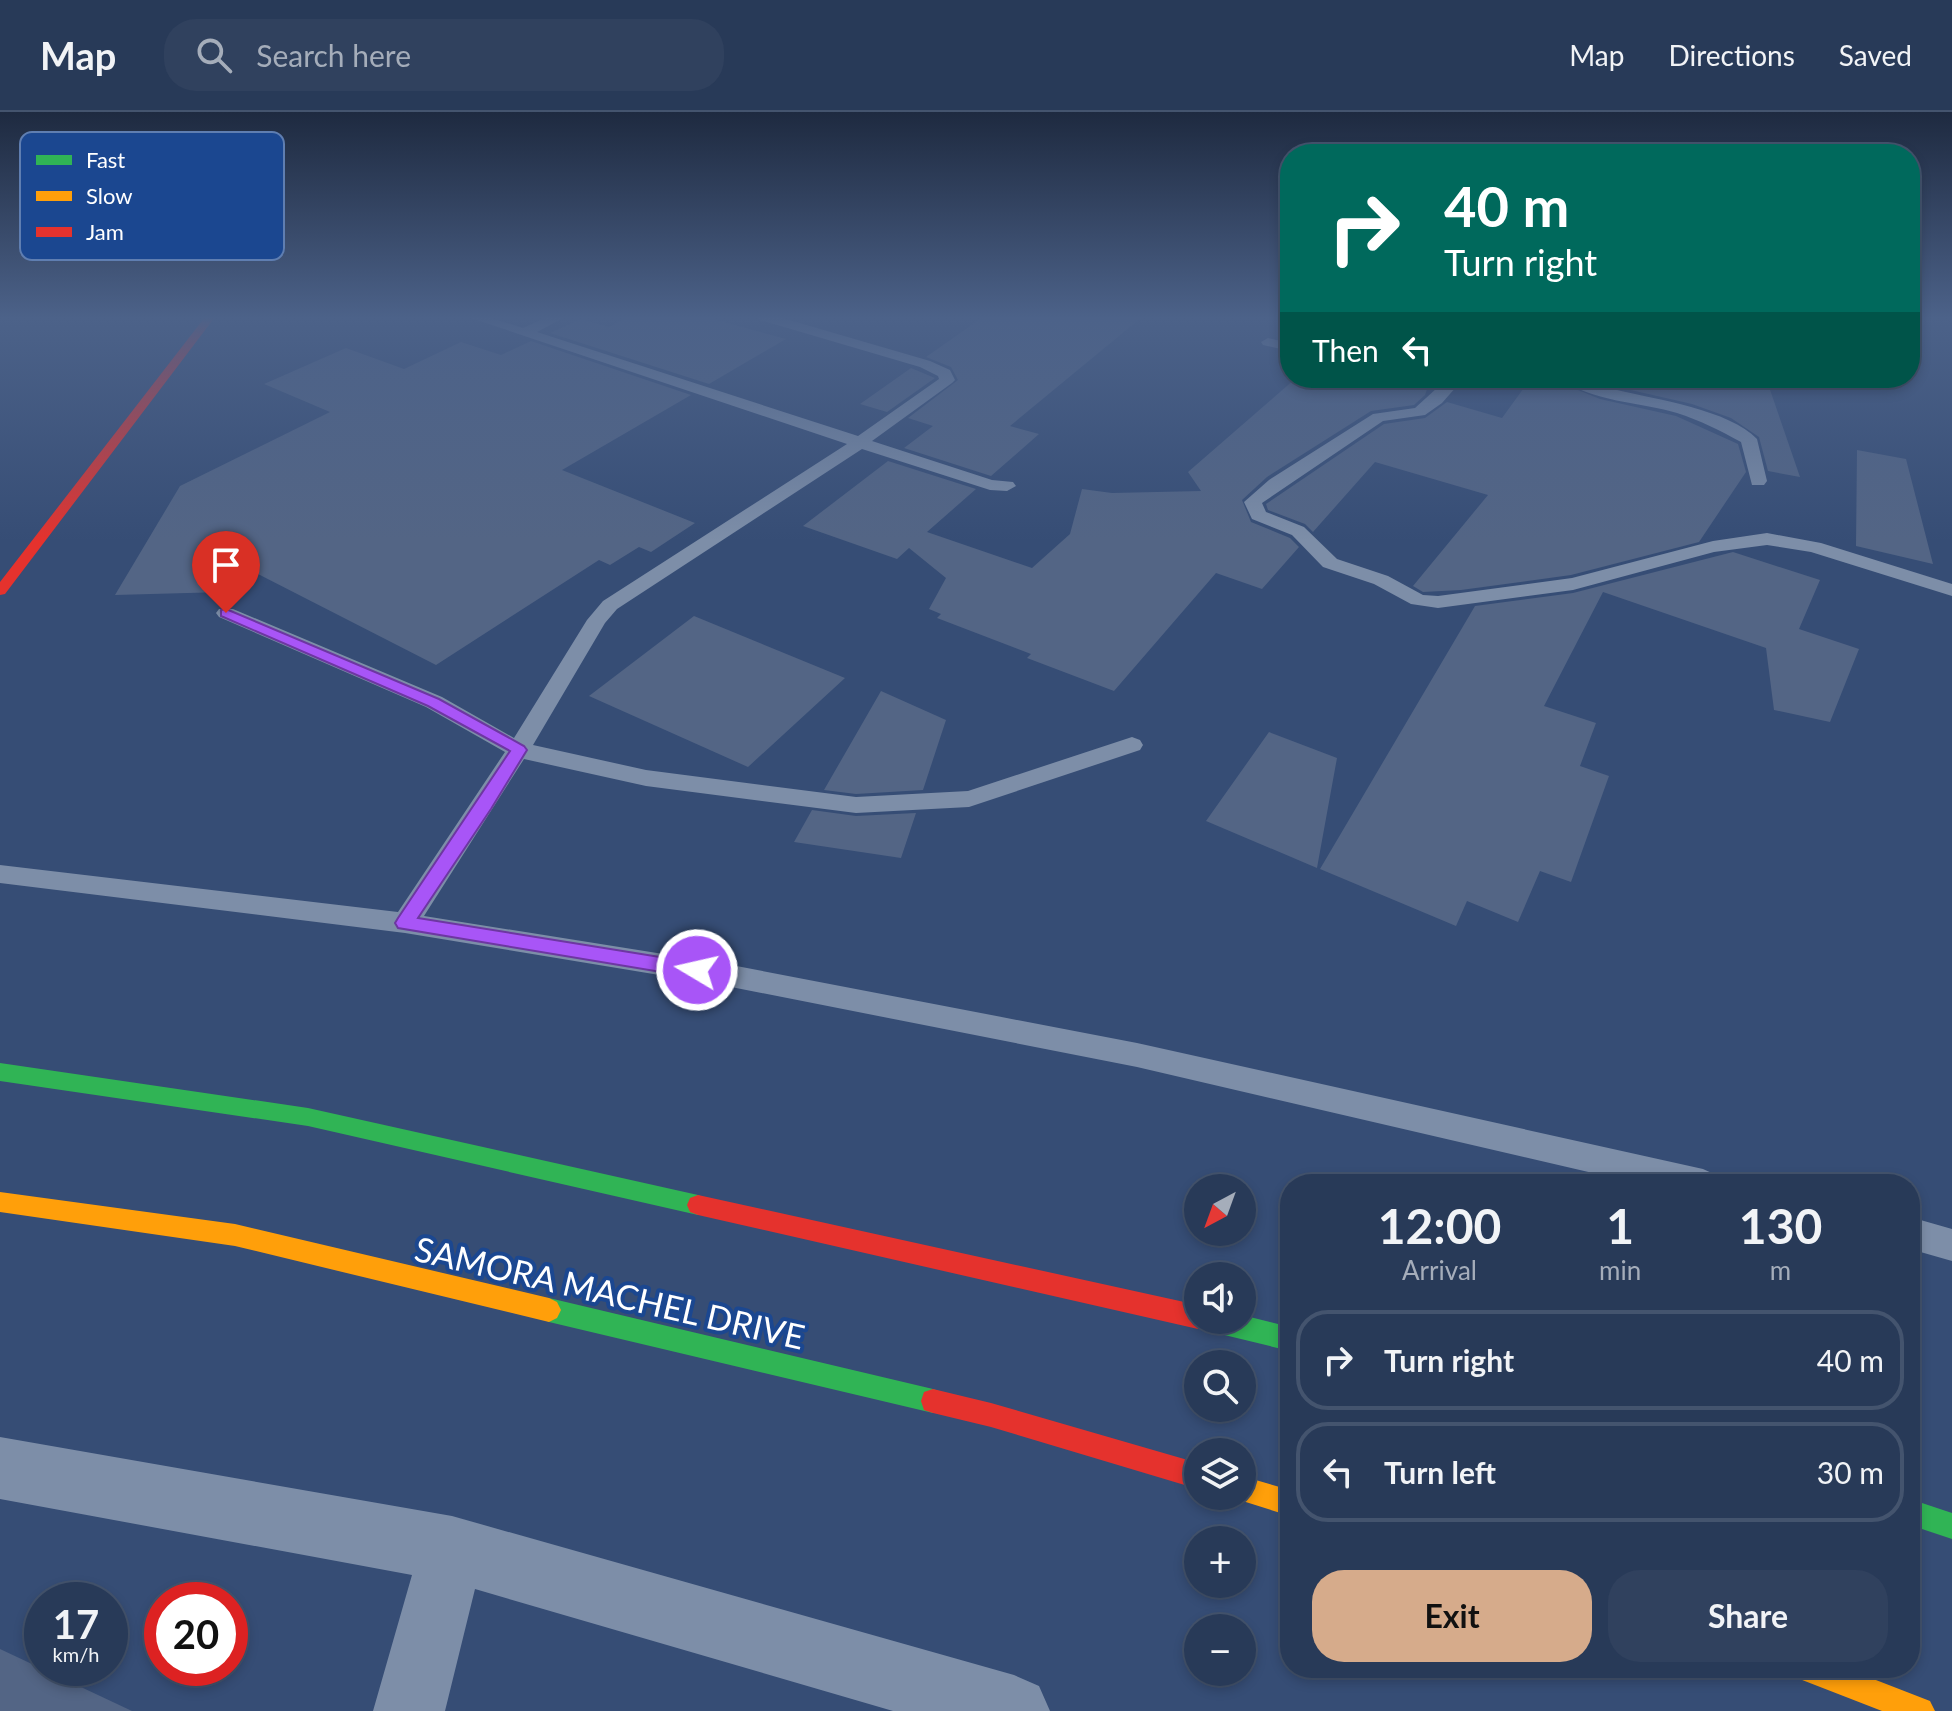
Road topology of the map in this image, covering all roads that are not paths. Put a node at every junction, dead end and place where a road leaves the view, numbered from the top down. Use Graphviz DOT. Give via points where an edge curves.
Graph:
graph roads {
  1 [pos="153,392"];
  2 [pos="703,392"];
  3 [pos="931,392"];
  4 [pos="1444,392"];
  5 [pos="1608,392"];
  6 [pos="859,443"];
  7 [pos="1758,481"];
  8 [pos="1007,486"];
  9 [pos="1952,590"];
  10 [pos="0,591"];
  11 [pos="226,613"];
  12 [pos="1132,745"];
  13 [pos="519,750"];
  14 [pos="0,874"];
  15 [pos="405,923"];
  16 [pos="0,1072"];
  17 [pos="1659,1174"];
  18 [pos="0,1202"];
  19 [pos="1920,1236"];
  20 [pos="1952,1245"];
  21 [pos="1184,1314"];
  22 [pos="1256,1331"];
  23 [pos="1280,1337"];
  24 [pos="0,1468"];
  25 [pos="1184,1472"];
  26 [pos="1256,1493"];
  27 [pos="1280,1500"];
  28 [pos="1920,1515"];
  29 [pos="1952,1526"];
  30 [pos="452,1549"];
  31 [pos="1833,1678"];
  32 [pos="409,1711"];
  33 [pos="1014,1711"];
  34 [pos="1920,1711"];
  1 -- 10 [label="main road"];
  2 -- 6 [label="lane"];
  3 -- 6 [label="lane"];
  4 -- 9 [label="lane" via="1419,412 1379,417 1275,484 1253,502 1258,515 1298,531 1330,563 1381,580 1418,600 1438,602 1573,584 1713,547 1767,539 1814,547"];
  5 -- 7 [label="lane" via="1673,407 1749,439"];
  6 -- 8 [label="lane"];
  6 -- 13 [label="lane" via="610,605"];
  11 -- 13 [label="lane" via="434,702"];
  12 -- 13 [label="lane" via="969,799 856,805 646,778"];
  13 -- 15 [label="lane"];
  14 -- 15 [label="lane"];
  15 -- 17 [label="lane" via="726,975 1137,1055"];
  16 -- 21 [label="main road" via="308,1117"];
  18 -- 25 [label="main road, SAMORA MACHEL DRIVE" via="235,1235 991,1415"];
  19 -- 20 [label="lane"];
  22 -- 23 [label="main road"];
  24 -- 30 [label="street"];
  26 -- 27 [label="main road"];
  28 -- 29 [label="main road"];
  30 -- 32 [label="street"];
  30 -- 33 [label="street"];
  31 -- 34 [label="main road"];
}
